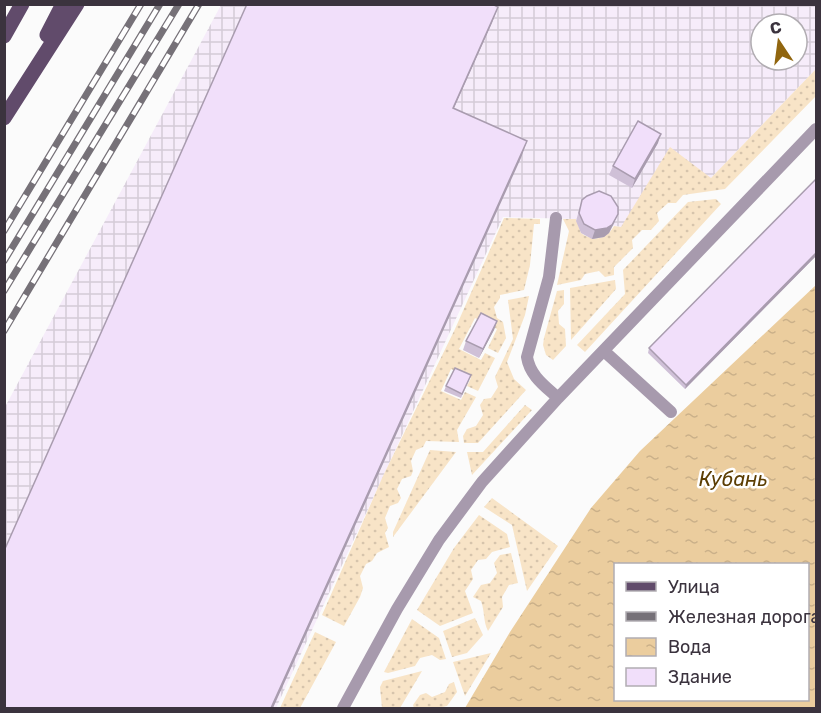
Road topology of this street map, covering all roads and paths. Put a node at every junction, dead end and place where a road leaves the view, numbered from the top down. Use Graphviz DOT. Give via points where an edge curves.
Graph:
graph roads {
  1 [pos="22,4"];
  2 [pos="63,4"];
  3 [pos="77,4"];
  4 [pos="4,36"];
  5 [pos="4,116"];
  6 [pos="816,129"];
  7 [pos="556,218"];
  8 [pos="604,351"];
  9 [pos="558,398"];
  10 [pos="671,412"];
  11 [pos="343,708"];
  1 -- 4 [label="main road"];
  2 -- 5 [label="main road"];
  3 -- 5 [label="main road"];
  6 -- 8 [label="lane"];
  7 -- 9 [label="lane" via="549,277 527,357 533,375"];
  8 -- 9 [label="lane"];
  8 -- 10 [label="lane"];
  9 -- 11 [label="lane" via="482,482 439,540"];
}
